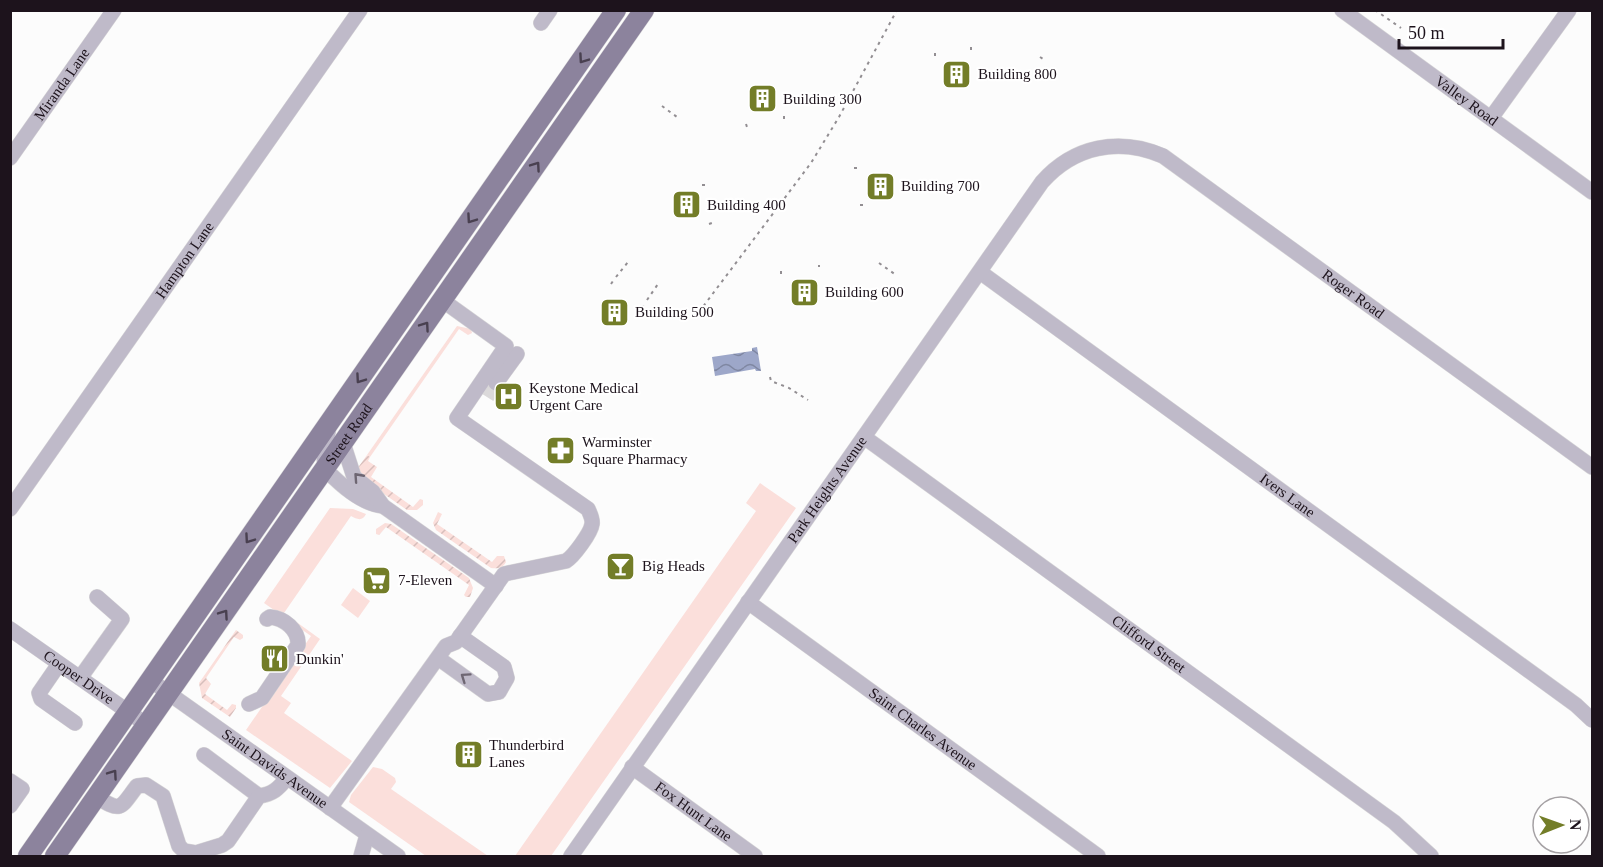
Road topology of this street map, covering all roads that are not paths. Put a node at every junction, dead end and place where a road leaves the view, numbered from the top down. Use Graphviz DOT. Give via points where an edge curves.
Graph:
graph roads {
  1 [pos="114,10"];
  2 [pos="360,10"];
  3 [pos="616,10"];
  4 [pos="1342,10"];
  5 [pos="1569,10"];
  6 [pos="641,12"];
  7 [pos="1364,17"];
  8 [pos="1491,118"];
  9 [pos="1104,146"];
  10 [pos="10,158"];
  11 [pos="1593,192"];
  12 [pos="980,272"];
  13 [pos="442,300"];
  14 [pos="517,354"];
  15 [pos="496,383"];
  16 [pos="487,397"];
  17 [pos="470,400"];
  18 [pos="330,423"];
  19 [pos="864,437"];
  20 [pos="343,442"];
  21 [pos="1593,468"];
  22 [pos="325,469"];
  23 [pos="383,506"];
  24 [pos="10,509"];
  25 [pos="496,586"];
  26 [pos="97,597"];
  27 [pos="748,602"];
  28 [pos="267,619"];
  29 [pos="10,629"];
  30 [pos="460,636"];
  31 [pos="438,658"];
  32 [pos="59,664"];
  33 [pos="80,678"];
  34 [pos="150,680"];
  35 [pos="169,693"];
  36 [pos="249,704"];
  37 [pos="128,712"];
  38 [pos="1593,720"];
  39 [pos="75,723"];
  40 [pos="147,725"];
  41 [pos="204,755"];
  42 [pos="632,767"];
  43 [pos="287,778"];
  44 [pos="10,781"];
  45 [pos="259,796"];
  46 [pos="97,797"];
  47 [pos="10,806"];
  48 [pos="330,808"];
  49 [pos="368,835"];
  50 [pos="28,856"];
  51 [pos="55,856"];
  52 [pos="361,856"];
  53 [pos="398,856"];
  54 [pos="571,856"];
  55 [pos="755,856"];
  56 [pos="1098,856"];
  57 [pos="1431,856"];
  1 -- 10 [label="street, Miranda Lane"];
  2 -- 24 [label="street, Hampton Lane"];
  3 -- 18 [label="main road, Street Road, one-way"];
  4 -- 7 [label="street, Valley Road"];
  5 -- 8 [label="street"];
  13 -- 6 [label="main road, Street Road, one-way"];
  7 -- 8 [label="street, Valley Road"];
  8 -- 11 [label="street, Valley Road"];
  9 -- 12 [label="street, Park Heights Avenue" via="1077,155 1051,173"];
  9 -- 21 [label="street, Roger Road" via="1133,146 1163,156"];
  12 -- 19 [label="street, Park Heights Avenue"];
  12 -- 38 [label="street, Ivers Lane"];
  13 -- 17 [label="street" via="506,346"];
  20 -- 13 [label="main road, Street Road, one-way"];
  14 -- 15 [label="street"];
  16 -- 17 [label="street"];
  17 -- 25 [label="street" via="458,418 588,509 592,522 566,561 504,574"];
  18 -- 22 [label="street"];
  18 -- 34 [label="main road, Street Road, one-way"];
  19 -- 27 [label="street, Park Heights Avenue"];
  19 -- 57 [label="street, Clifford Street" via="1394,822"];
  20 -- 22 [label="main road, Street Road"];
  23 -- 20 [label="street, one-way" via="354,477"];
  22 -- 23 [label="street" via="368,502"];
  35 -- 22 [label="main road, Street Road, one-way"];
  23 -- 25 [label="street"];
  25 -- 30 [label="street"];
  26 -- 33 [label="street" via="123,619"];
  27 -- 42 [label="street, Park Heights Avenue"];
  27 -- 56 [label="street, Saint Charles Avenue"];
  28 -- 36 [label="street" via="277,618 292,628 298,645 262,698"];
  29 -- 32 [label="street, Cooper Drive"];
  30 -- 31 [label="street"];
  30 -- 31 [label="street, one-way" via="501,664 502,671 493,687 484,691"];
  31 -- 48 [label="street"];
  32 -- 33 [label="street, Cooper Drive"];
  32 -- 39 [label="street" via="39,693 41,699"];
  33 -- 37 [label="street, Cooper Drive"];
  34 -- 35 [label="street, Saint Davids Avenue"];
  34 -- 37 [label="main road, Street Road"];
  35 -- 40 [label="main road, Street Road"];
  35 -- 43 [label="street, Saint Davids Avenue"];
  37 -- 40 [label="street, Cooper Drive"];
  37 -- 50 [label="main road, Street Road"];
  46 -- 40 [label="main road, Street Road, one-way"];
  41 -- 45 [label="street"];
  42 -- 54 [label="street, Park Heights Avenue"];
  42 -- 55 [label="street, Fox Hunt Lane"];
  43 -- 45 [label="street" via="276,791"];
  43 -- 48 [label="street, Saint Davids Avenue"];
  44 -- 47 [label="street" via="22,789"];
  45 -- 46 [label="street" via="228,841 196,853 179,846 162,796 146,785 137,786 118,808"];
  46 -- 51 [label="main road, Street Road"];
  48 -- 49 [label="street, Saint Davids Avenue"];
  49 -- 52 [label="street"];
  49 -- 53 [label="street, Saint Davids Avenue"];
}
